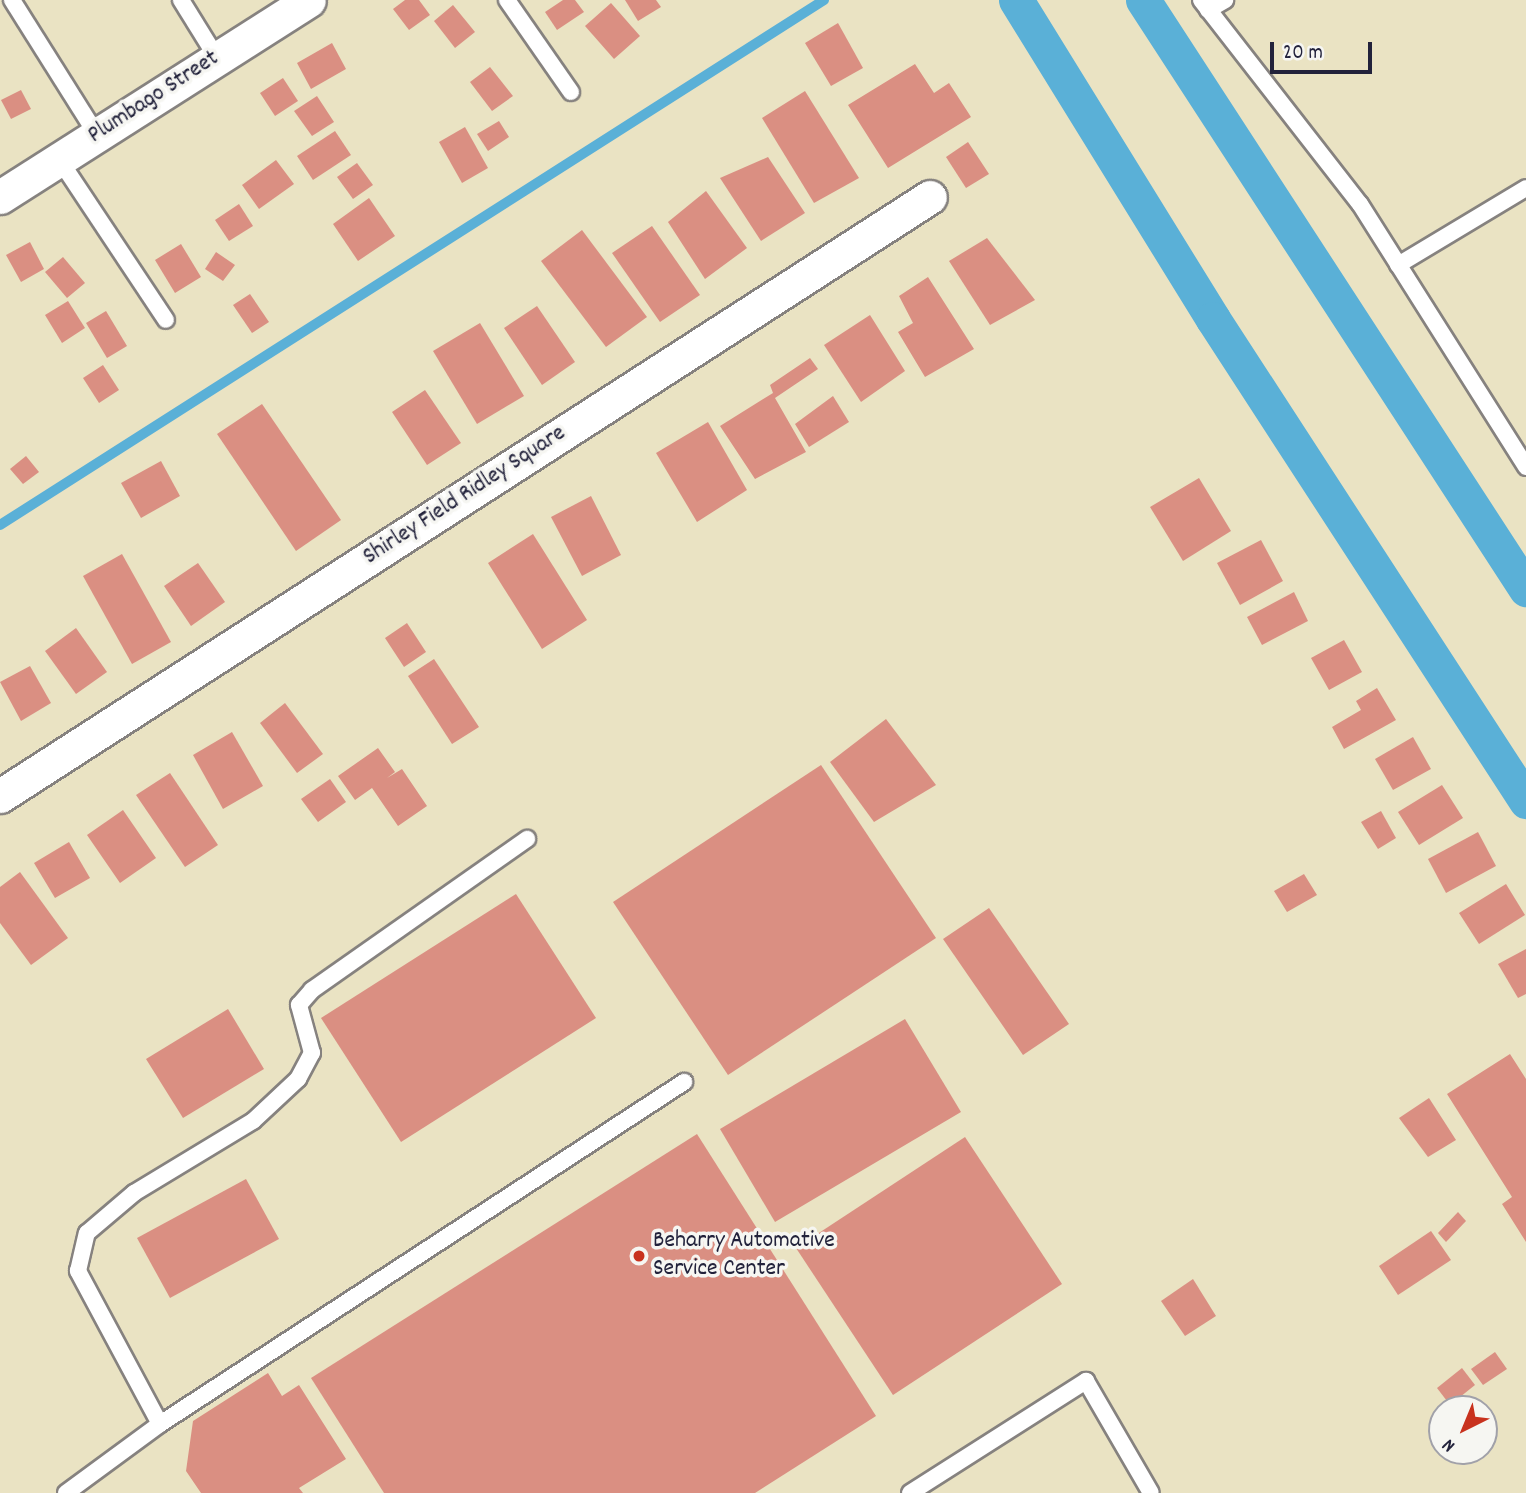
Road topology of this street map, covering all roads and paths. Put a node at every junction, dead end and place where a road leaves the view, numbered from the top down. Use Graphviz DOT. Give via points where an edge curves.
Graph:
graph roads {
  1 [pos="12,0"];
  2 [pos="181,0"];
  3 [pos="309,0"];
  4 [pos="507,0"];
  5 [pos="1225,0"];
  6 [pos="1205,5"];
  7 [pos="217,58"];
  8 [pos="571,92"];
  9 [pos="97,135"];
  10 [pos="59,159"];
  11 [pos="1526,188"];
  12 [pos="0,197"];
  13 [pos="930,197"];
  14 [pos="1398,265"];
  15 [pos="166,320"];
  16 [pos="1526,467"];
  17 [pos="0,796"];
  18 [pos="527,839"];
  19 [pos="684,1082"];
  20 [pos="160,1424"];
  21 [pos="66,1493"];
  22 [pos="910,1493"];
  23 [pos="1151,1493"];
  1 -- 9 [label="lane"];
  2 -- 7 [label="lane"];
  3 -- 7 [label="street, Plumbago Street"];
  4 -- 8 [label="lane"];
  5 -- 6 [label="lane"];
  6 -- 14 [label="lane" via="1360,204"];
  7 -- 9 [label="street, Plumbago Street"];
  9 -- 10 [label="street, Plumbago Street"];
  10 -- 12 [label="street, Plumbago Street"];
  10 -- 15 [label="lane"];
  11 -- 14 [label="lane"];
  13 -- 17 [label="street, Shirley Field Ridley Square"];
  14 -- 16 [label="lane"];
  18 -- 20 [label="lane" via="312,990 299,1005 312,1053 298,1079 253,1121 134,1193 87,1233 78,1270"];
  19 -- 20 [label="lane"];
  20 -- 21 [label="lane"];
  22 -- 23 [label="lane" via="1086,1381"];
}
